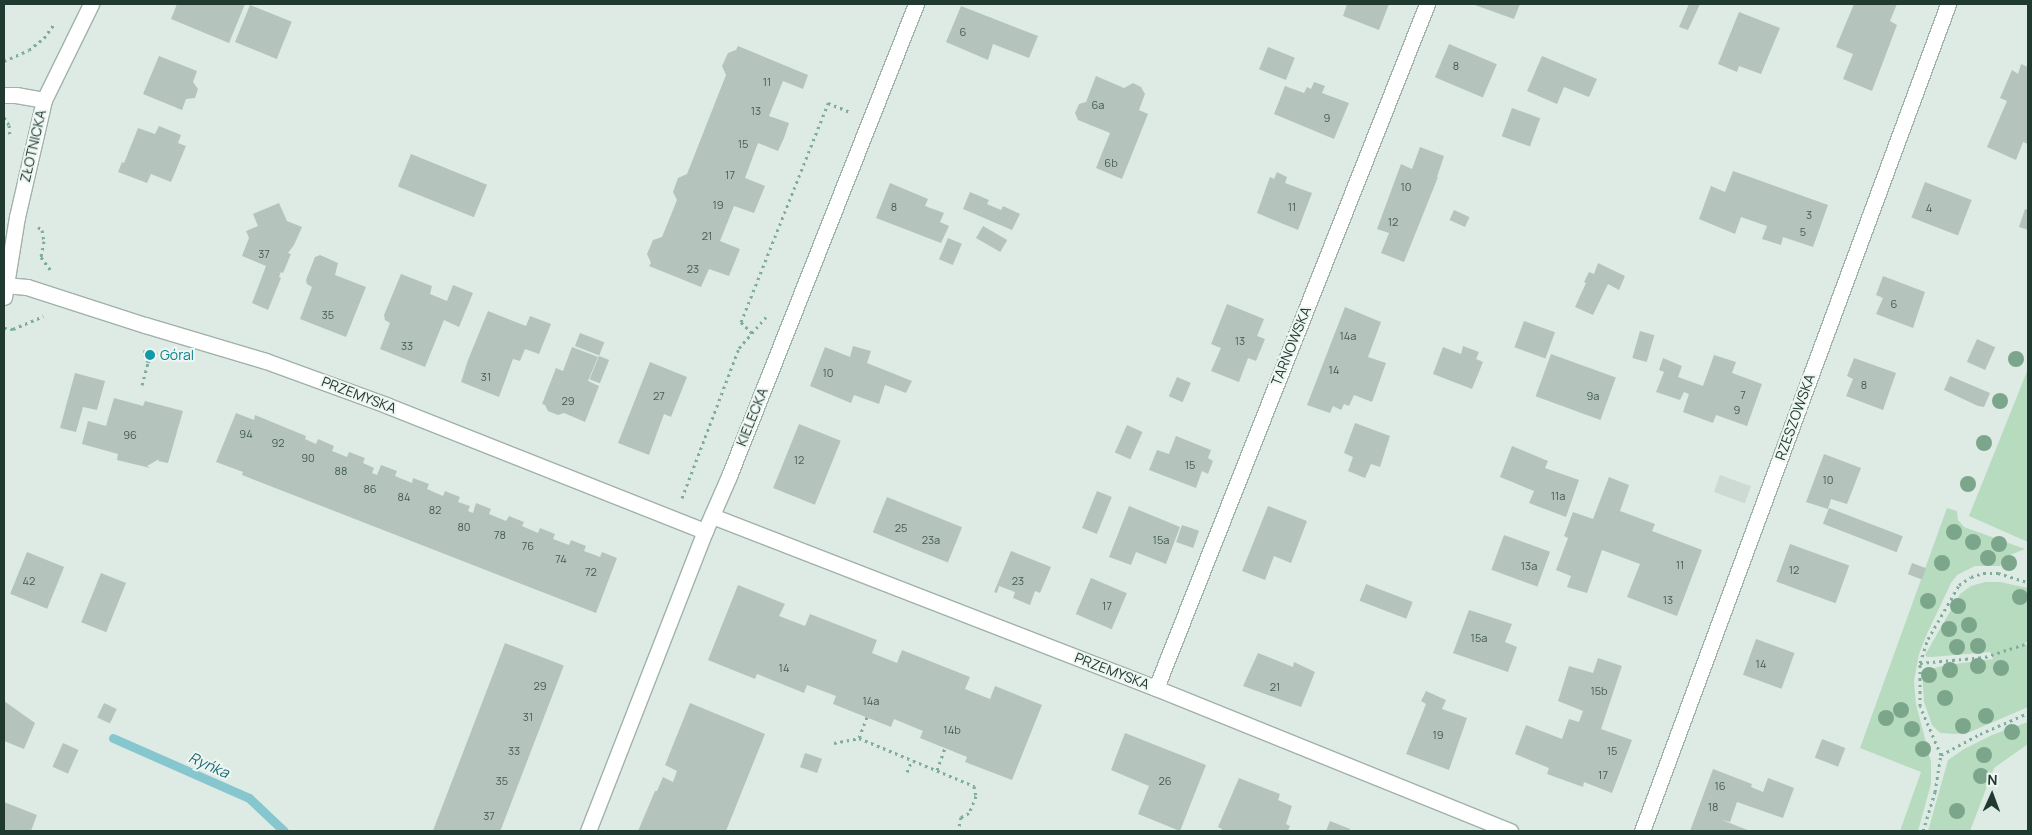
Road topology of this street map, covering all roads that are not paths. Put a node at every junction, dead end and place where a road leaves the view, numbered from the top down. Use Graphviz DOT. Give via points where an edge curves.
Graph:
graph roads {
  1 [pos="91,4"];
  2 [pos="916,4"];
  3 [pos="1427,4"];
  4 [pos="1948,4"];
  5 [pos="4,95"];
  6 [pos="44,100"];
  7 [pos="5,291"];
  8 [pos="712,516"];
  9 [pos="705,531"];
  10 [pos="1156,688"];
  11 [pos="588,831"];
  12 [pos="1510,831"];
  13 [pos="1642,831"];
  1 -- 6 [label="street, ZŁOTNICKA"];
  2 -- 8 [label="street, KIELECKA"];
  3 -- 10 [label="street, TARNOWSKA"];
  4 -- 13 [label="street, RZESZOWSKA"];
  5 -- 6 [label="street"];
  6 -- 7 [label="street, ZŁOTNICKA" via="17,217"];
  7 -- 9 [label="street, PRZEMYSKA" via="27,287 266,361"];
  8 -- 9 [label="street, KIELECKA"];
  8 -- 10 [label="street, PRZEMYSKA"];
  9 -- 11 [label="street, KIELECKA"];
  10 -- 12 [label="street, PRZEMYSKA"];
}
